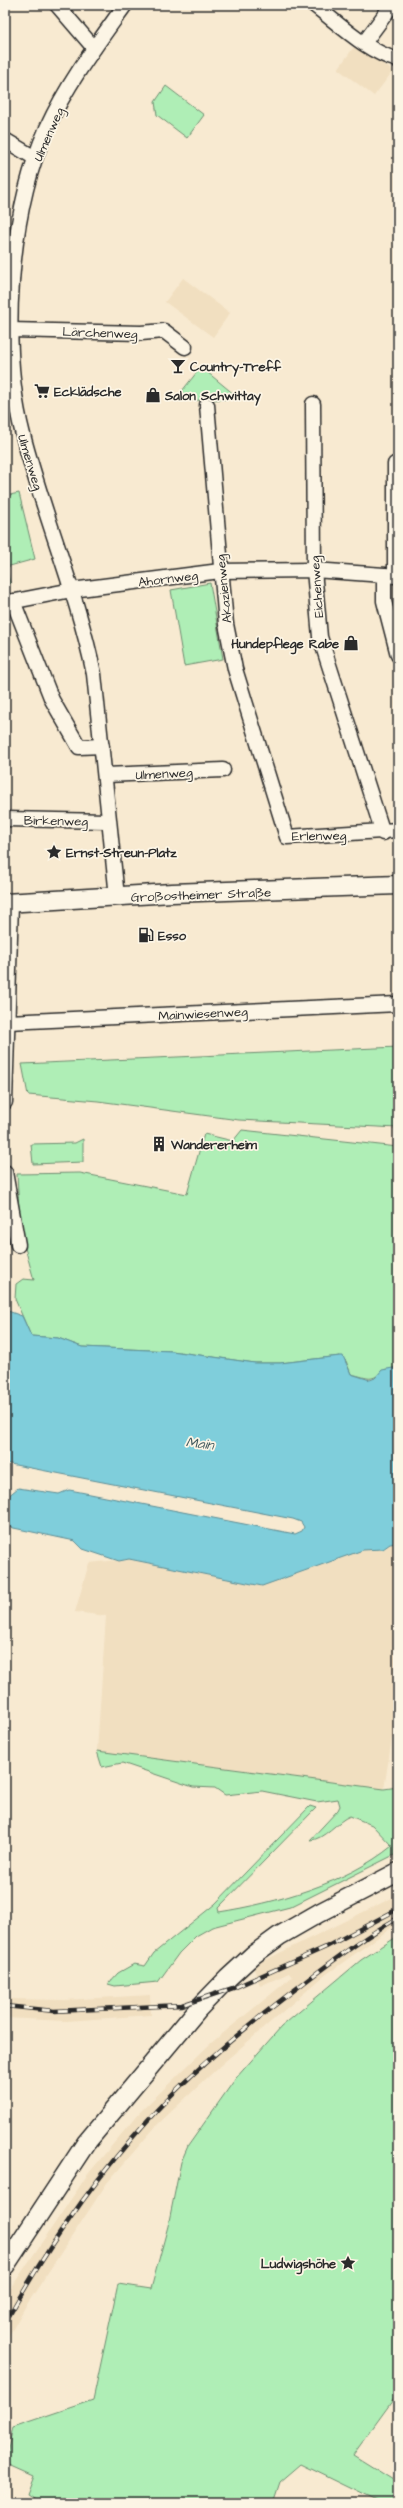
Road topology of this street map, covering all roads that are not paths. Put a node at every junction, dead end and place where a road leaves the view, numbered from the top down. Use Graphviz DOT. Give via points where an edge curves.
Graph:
graph roads {
  1 [pos="58,5"];
  2 [pos="125,5"];
  3 [pos="314,5"];
  4 [pos="392,5"];
  5 [pos="364,42"];
  6 [pos="94,48"];
  7 [pos="398,60"];
  8 [pos="5,140"];
  9 [pos="35,158"];
  10 [pos="10,330"];
  11 [pos="7,346"];
  12 [pos="185,347"];
  13 [pos="313,404"];
  14 [pos="207,405"];
  15 [pos="396,464"];
  16 [pos="314,570"];
  17 [pos="220,571"];
  18 [pos="392,576"];
  19 [pos="72,590"];
  20 [pos="9,602"];
  21 [pos="398,655"];
  22 [pos="102,746"];
  23 [pos="265,768"];
  24 [pos="223,770"];
  25 [pos="106,776"];
  26 [pos="5,819"];
  27 [pos="108,821"];
  28 [pos="398,830"];
  29 [pos="383,833"];
  30 [pos="398,885"];
  31 [pos="117,897"];
  32 [pos="8,903"];
  33 [pos="398,1004"];
  34 [pos="8,1022"];
  35 [pos="5,1102"];
  36 [pos="5,1172"];
  37 [pos="18,1245"];
  38 [pos="398,1872"];
  39 [pos="5,2266"];
  1 -- 6 [label="street"];
  2 -- 6 [label="street, Ulmenweg"];
  3 -- 5 [label="street"];
  4 -- 5 [label="street"];
  5 -- 7 [label="street" via="388,58"];
  6 -- 9 [label="street, Ulmenweg" via="48,127"];
  8 -- 9 [label="street"];
  9 -- 10 [label="street, Ulmenweg" via="15,244"];
  10 -- 11 [label="street, Ulmenweg"];
  10 -- 12 [label="street, Lärchenweg" via="141,333 164,331"];
  11 -- 19 [label="street, Ulmenweg" via="22,434"];
  13 -- 16 [label="street, Eichenweg"];
  14 -- 17 [label="street, Akazienweg"];
  15 -- 18 [label="street"];
  16 -- 17 [label="street, Ahornweg"];
  16 -- 18 [label="street, Ahornweg"];
  16 -- 29 [label="street, Eichenweg" via="320,637"];
  17 -- 19 [label="street, Ahornweg"];
  17 -- 23 [label="street, Akazienweg" via="226,624 235,669"];
  18 -- 21 [label="street" via="384,601"];
  19 -- 20 [label="street, Ahornweg"];
  19 -- 22 [label="street, Ulmenweg" via="87,638 94,674"];
  20 -- 22 [label="street" via="52,700 78,746"];
  22 -- 25 [label="street, Ulmenweg"];
  23 -- 29 [label="street, Erlenweg" via="287,837"];
  24 -- 25 [label="street, Ulmenweg"];
  25 -- 27 [label="street, Ulmenweg"];
  26 -- 27 [label="street, Birkenweg"];
  27 -- 31 [label="street, Ulmenweg"];
  28 -- 29 [label="street, Erlenweg"];
  30 -- 31 [label="main road, Großostheimer Straße"];
  31 -- 32 [label="main road, Großostheimer Straße"];
  32 -- 34 [label="street"];
  33 -- 34 [label="street, Mainwiesenweg"];
  34 -- 35 [label="street"];
  36 -- 37 [label="street"];
  38 -- 39 [label="main road" via="279,1936 228,1978 198,2009 119,2102 56,2185"];
}
